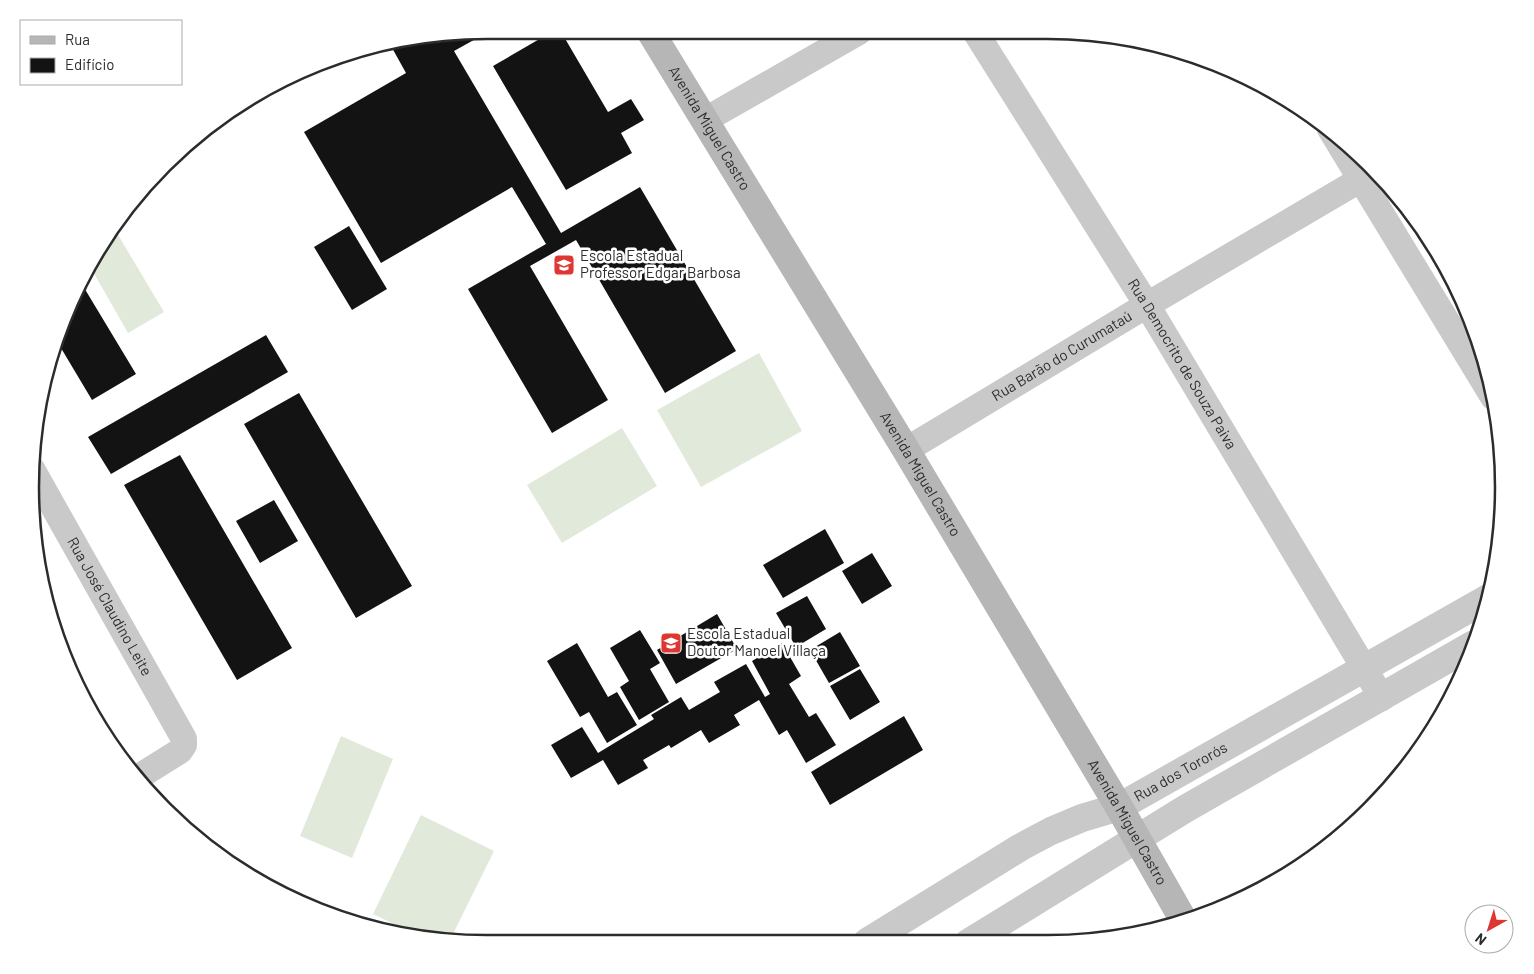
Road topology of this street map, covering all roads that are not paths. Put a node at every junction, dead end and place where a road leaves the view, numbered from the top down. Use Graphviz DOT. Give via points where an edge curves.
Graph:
graph roads {
  1 [pos="655,39"];
  2 [pos="847,39"];
  3 [pos="980,39"];
  4 [pos="705,120"];
  5 [pos="1367,175"];
  6 [pos="1147,305"];
  7 [pos="1481,376"];
  8 [pos="906,450"];
  9 [pos="39,482"];
  10 [pos="1480,603"];
  11 [pos="1464,650"];
  12 [pos="1365,667"];
  13 [pos="1382,698"];
  14 [pos="143,774"];
  15 [pos="1119,807"];
  16 [pos="1137,839"];
  17 [pos="1180,914"];
  18 [pos="879,935"];
  19 [pos="979,935"];
  1 -- 4 [label="main road, Avenida Miguel Castro"];
  2 -- 4 [label="street"];
  3 -- 6 [label="street, Rua Democrito de Souza Paiva"];
  4 -- 8 [label="main road, Avenida Miguel Castro"];
  5 -- 6 [label="street, Rua Barão do Curumataú"];
  5 -- 7 [label="street"];
  6 -- 8 [label="street, Rua Barão do Curumataú"];
  6 -- 12 [label="street, Rua Democrito de Souza Paiva"];
  8 -- 15 [label="main road, Avenida Miguel Castro"];
  9 -- 14 [label="street, Rua José Claudino Leite" via="182,735 184,744 180,751"];
  10 -- 12 [label="street, Rua dos Tororós"];
  11 -- 13 [label="street"];
  12 -- 13 [label="street, Rua Democrito de Souza Paiva"];
  12 -- 15 [label="street, Rua dos Tororós"];
  13 -- 16 [label="street"];
  15 -- 16 [label="main road, Avenida Miguel Castro"];
  15 -- 18 [label="street, Rua dos Tororós" via="1082,818 1021,847"];
  16 -- 17 [label="main road, Avenida Miguel Castro"];
  16 -- 19 [label="street"];
}
